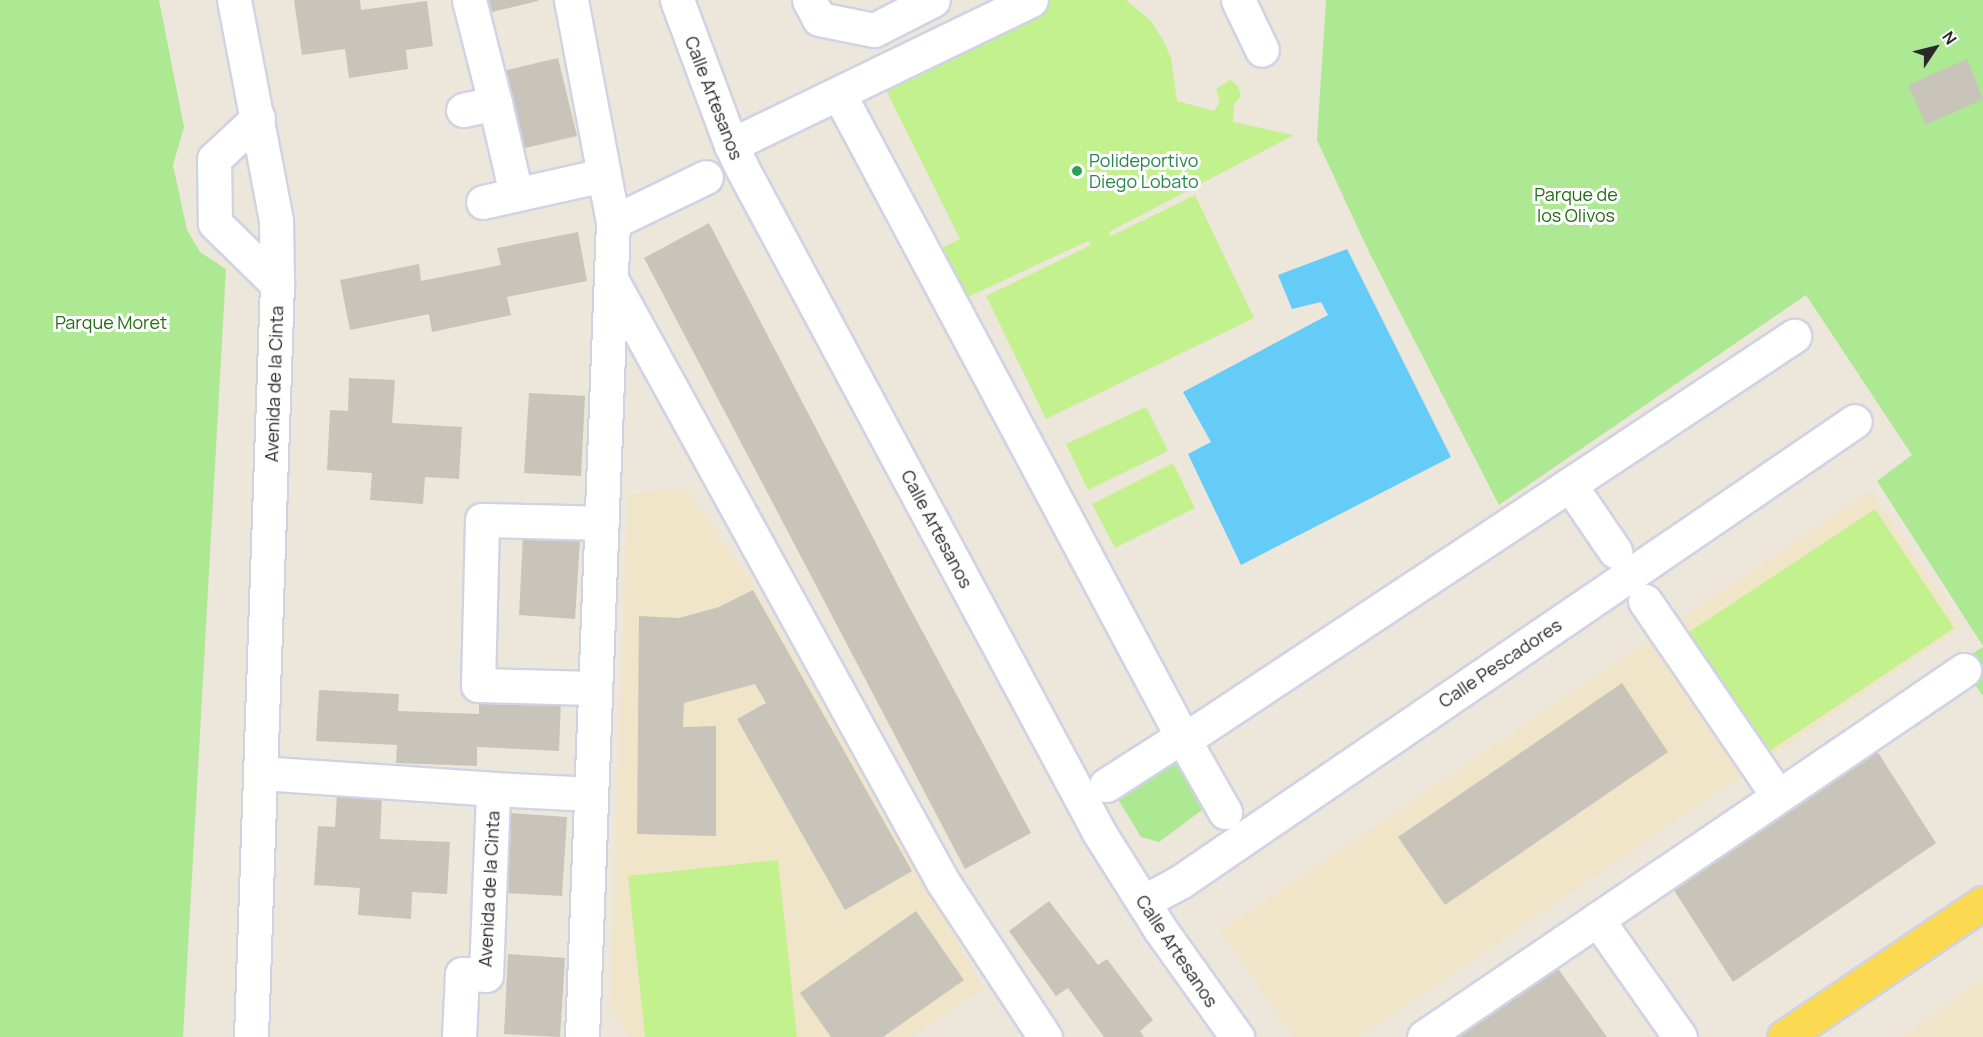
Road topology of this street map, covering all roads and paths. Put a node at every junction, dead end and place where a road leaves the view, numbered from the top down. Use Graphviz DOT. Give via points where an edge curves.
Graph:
graph roads {
  1 [pos="234,0"];
  2 [pos="469,0"];
  3 [pos="571,0"];
  4 [pos="677,0"];
  5 [pos="809,0"];
  6 [pos="933,0"];
  7 [pos="1031,0"];
  8 [pos="1238,0"];
  9 [pos="1262,50"];
  10 [pos="839,94"];
  11 [pos="495,103"];
  12 [pos="463,110"];
  13 [pos="258,118"];
  14 [pos="731,145"];
  15 [pos="604,175"];
  16 [pos="706,177"];
  17 [pos="516,194"];
  18 [pos="483,202"];
  19 [pos="614,222"];
  20 [pos="611,280"];
  21 [pos="277,284"];
  22 [pos="1794,336"];
  23 [pos="1855,421"];
  24 [pos="1570,485"];
  25 [pos="602,523"];
  26 [pos="1615,551"];
  27 [pos="1645,600"];
  28 [pos="1964,669"];
  29 [pos="595,688"];
  30 [pos="1184,740"];
  31 [pos="260,773"];
  32 [pos="1106,785"];
  33 [pos="494,789"];
  34 [pos="591,794"];
  35 [pos="1778,796"];
  36 [pos="1225,812"];
  37 [pos="1143,902"];
  38 [pos="1983,903"];
  39 [pos="1597,919"];
  40 [pos="251,1037"];
  41 [pos="459,1037"];
  42 [pos="582,1037"];
  43 [pos="1045,1037"];
  44 [pos="1237,1037"];
  45 [pos="1424,1037"];
  46 [pos="1680,1037"];
  47 [pos="1784,1037"];
  1 -- 13 [label="street, Avenida de la Cinta"];
  2 -- 11 [label="street"];
  3 -- 15 [label="street"];
  4 -- 14 [label="street, Calle Artesanos"];
  5 -- 6 [label="street" via="819,19 874,30"];
  7 -- 10 [label="street"];
  8 -- 9 [label="street"];
  10 -- 14 [label="street"];
  10 -- 30 [label="street"];
  11 -- 12 [label="street"];
  11 -- 17 [label="street"];
  13 -- 21 [label="street, Avenida de la Cinta" via="276,221"];
  13 -- 21 [label="street" via="214,159 215,223"];
  14 -- 37 [label="street, Calle Artesanos" via="1100,834"];
  15 -- 17 [label="street"];
  15 -- 19 [label="street"];
  16 -- 19 [label="street"];
  17 -- 18 [label="street"];
  19 -- 20 [label="street"];
  20 -- 25 [label="street"];
  20 -- 43 [label="street" via="943,882"];
  21 -- 31 [label="street, Avenida de la Cinta"];
  22 -- 24 [label="street"];
  23 -- 37 [label="street, Calle Pescadores" via="1180,882"];
  24 -- 26 [label="street"];
  24 -- 30 [label="street"];
  25 -- 29 [label="street"];
  25 -- 29 [label="street" via="482,520 478,685"];
  27 -- 35 [label="street"];
  28 -- 35 [label="street"];
  29 -- 34 [label="street"];
  30 -- 32 [label="street" via="1178,739"];
  30 -- 36 [label="street"];
  31 -- 33 [label="street, Avenida de la Cinta"];
  31 -- 40 [label="street, Avenida de la Cinta"];
  33 -- 34 [label="street, Avenida de la Cinta"];
  33 -- 41 [label="street, Avenida de la Cinta" via="486,975 462,974"];
  34 -- 42 [label="street"];
  35 -- 39 [label="street"];
  37 -- 44 [label="street, Calle Artesanos"];
  38 -- 47 [label="main road"];
  39 -- 45 [label="street"];
  39 -- 46 [label="street"];
}
